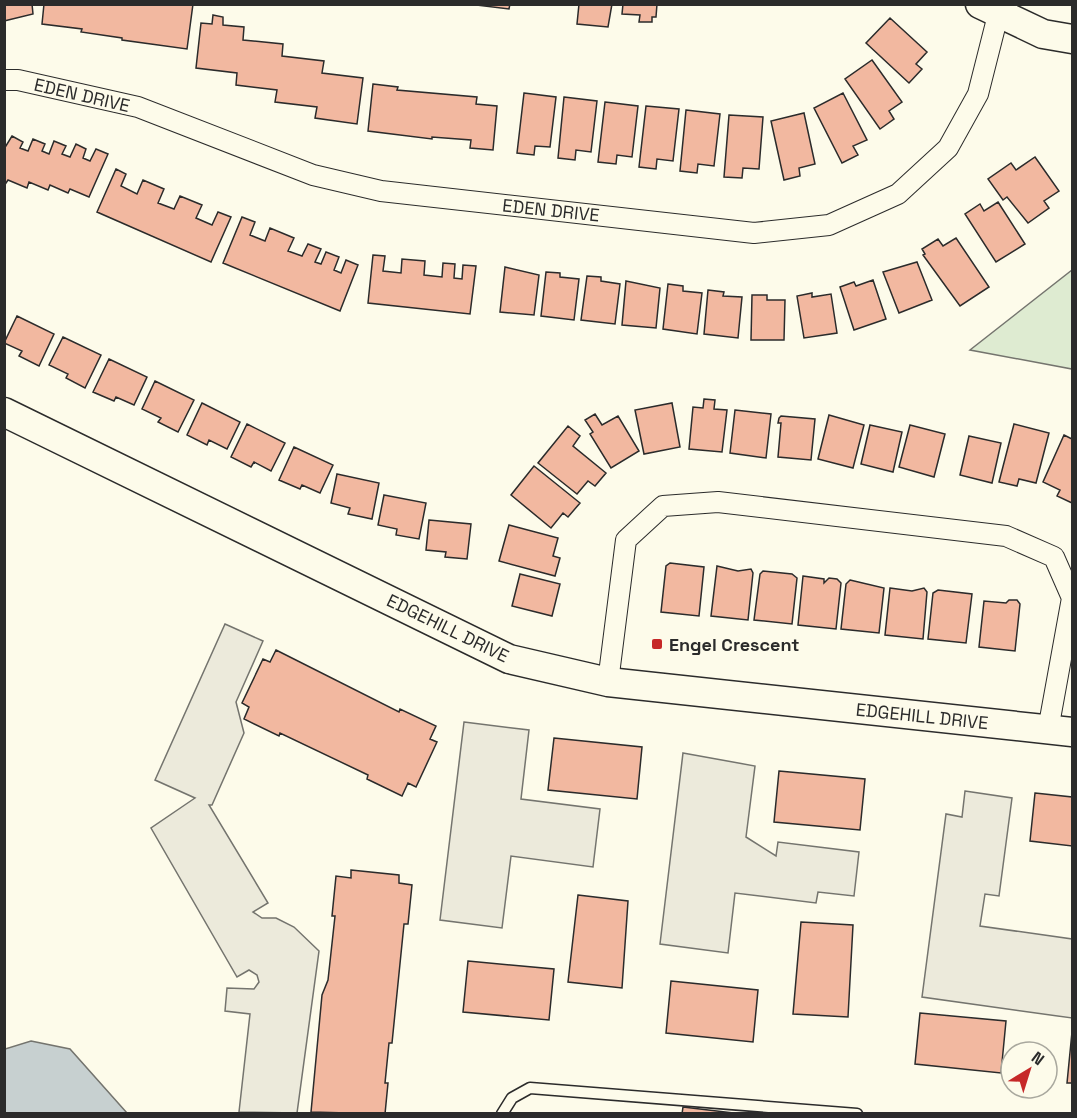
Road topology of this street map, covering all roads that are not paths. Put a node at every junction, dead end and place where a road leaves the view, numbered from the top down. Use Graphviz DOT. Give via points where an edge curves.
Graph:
graph roads {
  1 [pos="989,10"];
  2 [pos="1072,39"];
  3 [pos="4,80"];
  4 [pos="4,412"];
  5 [pos="1072,598"];
  6 [pos="608,682"];
  7 [pos="1060,731"];
  8 [pos="502,1113"];
  9 [pos="856,1113"];
  1 -- 2 [label="street" via="1043,34"];
  1 -- 3 [label="street, EDEN DRIVE" via="978,94 948,148 898,194 829,225 754,233 381,191 312,175 138,107"];
  4 -- 6 [label="street, EDGEHILL DRIVE" via="509,659"];
  5 -- 6 [label="street" via="1053,557 1006,536 718,502 663,506 626,540"];
  5 -- 7 [label="street"];
  6 -- 7 [label="street, EDGEHILL DRIVE"];
  8 -- 9 [label="lane" via="512,1098 530,1088"];
}
